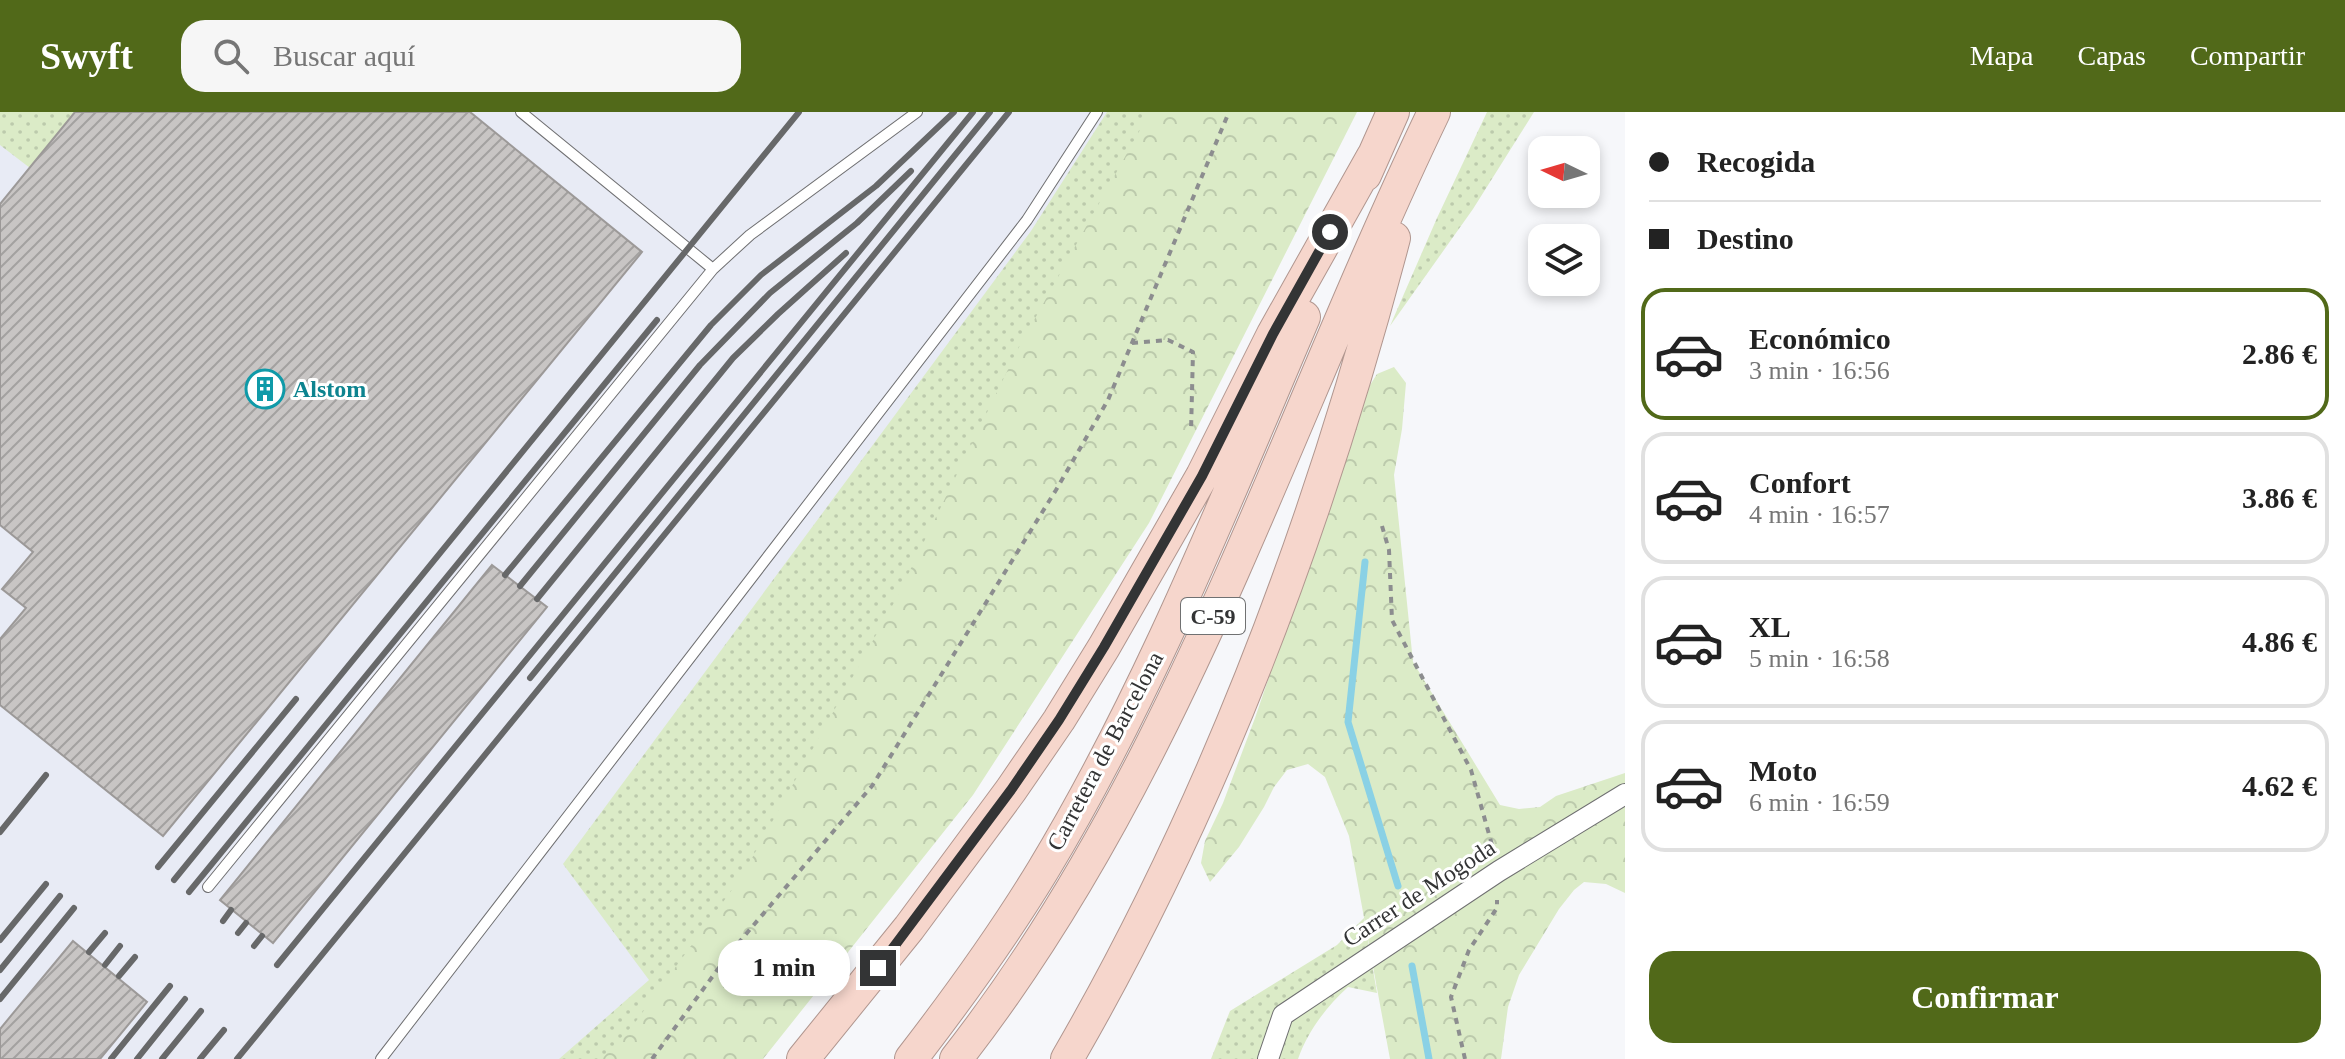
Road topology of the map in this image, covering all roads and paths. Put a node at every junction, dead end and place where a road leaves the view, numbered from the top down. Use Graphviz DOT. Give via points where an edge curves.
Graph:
graph roads {
  1 [pos="521,112"];
  2 [pos="917,112"];
  3 [pos="1097,112"];
  4 [pos="1229,112"];
  5 [pos="1393,112"];
  6 [pos="1434,112"];
  7 [pos="1418,145"];
  8 [pos="1373,156"];
  9 [pos="713,269"];
  10 [pos="1132,343"];
  11 [pos="1191,432"];
  12 [pos="1382,526"];
  13 [pos="1625,794"];
  14 [pos="1499,871"];
  15 [pos="208,887"];
  16 [pos="381,1059"];
  17 [pos="652,1059"];
  18 [pos="803,1059"];
  19 [pos="911,1059"];
  20 [pos="956,1059"];
  21 [pos="1067,1059"];
  22 [pos="1268,1059"];
  23 [pos="1465,1059"];
  1 -- 9 [label="lane"];
  2 -- 9 [label="lane" via="750,235"];
  3 -- 16 [label="lane" via="1027,220"];
  4 -- 10 [label="path"];
  5 -- 8 [label="highway, Carretera de Barcelona / C-59"];
  6 -- 7 [label="highway, Carretera de Barcelona / C-59"];
  7 -- 20 [label="highway, Carretera de Barcelona / C-59" via="1149,753 1063,904"];
  7 -- 21 [label="highway" via="1348,406 1265,646 1166,872"];
  8 -- 18 [label="highway" via="1273,334 1202,476 1059,720 918,916"];
  8 -- 19 [label="highway, Carretera de Barcelona / C-59" via="1243,461 1115,739 1042,871"];
  9 -- 15 [label="lane"];
  10 -- 11 [label="path" via="1168,340 1193,352"];
  10 -- 17 [label="path" via="1108,400 1056,490 872,786 729,954"];
  12 -- 14 [label="path" via="1389,550 1392,620 1471,770"];
  13 -- 14 [label="street, Carrer de Mogoda"];
  14 -- 22 [label="street, Carrer de Mogoda" via="1283,1015"];
  14 -- 23 [label="path" via="1497,908 1469,950 1451,997"];
}
